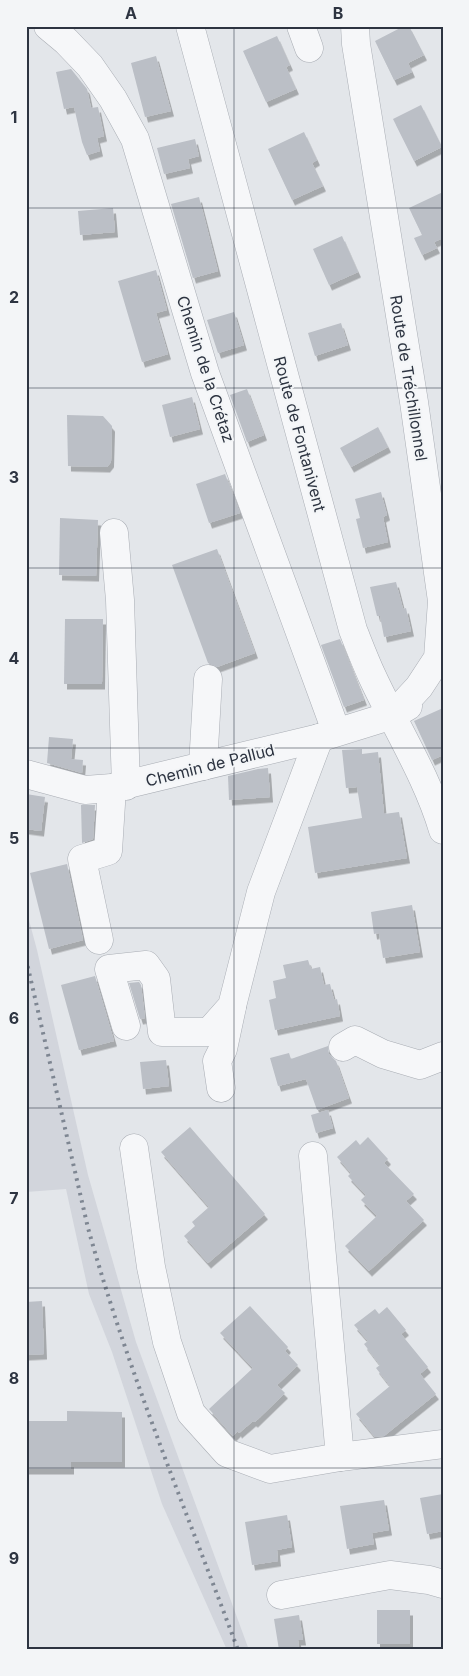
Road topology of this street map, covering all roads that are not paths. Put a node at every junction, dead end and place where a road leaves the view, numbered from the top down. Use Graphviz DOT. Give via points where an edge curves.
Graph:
graph roads {
  1 [pos="48,26"];
  2 [pos="190,26"];
  3 [pos="355,26"];
  4 [pos="114,533"];
  5 [pos="208,679"];
  6 [pos="443,685"];
  7 [pos="393,715"];
  8 [pos="328,734"];
  9 [pos="204,766"];
  10 [pos="26,774"];
  11 [pos="119,787"];
  12 [pos="443,830"];
  13 [pos="99,940"];
  14 [pos="232,1006"];
  15 [pos="126,1026"];
  16 [pos="343,1047"];
  17 [pos="443,1056"];
  18 [pos="220,1088"];
  19 [pos="134,1148"];
  20 [pos="312,1156"];
  21 [pos="443,1444"];
  22 [pos="340,1458"];
  23 [pos="443,1584"];
  24 [pos="281,1595"];
  1 -- 8 [label="street, Chemin de la Crétaz" via="90,66 135,139 205,373"];
  2 -- 7 [label="street, Route de Fontanivent" via="353,630 372,677"];
  3 -- 7 [label="street, Route de Tréchillonnel" via="442,601 438,658 419,688"];
  4 -- 11 [label="street" via="120,600"];
  5 -- 9 [label="street"];
  6 -- 7 [label="street, Chemin de Pallud"];
  7 -- 8 [label="street, Chemin de Pallud"];
  7 -- 12 [label="street, Route de Fontanivent" via="436,806"];
  8 -- 9 [label="street, Chemin de Pallud"];
  8 -- 14 [label="street" via="261,892"];
  9 -- 11 [label="street, Chemin de Pallud"];
  10 -- 11 [label="street, Chemin de Pallud" via="85,790"];
  11 -- 13 [label="street" via="108,851 82,859"];
  14 -- 15 [label="street" via="209,1032 162,1032 156,979 146,966 109,969"];
  14 -- 18 [label="street" via="223,1049 217,1060"];
  16 -- 17 [label="street" via="355,1040 384,1054 420,1065"];
  19 -- 22 [label="street" via="151,1268 167,1342 191,1414 227,1453 270,1470"];
  20 -- 22 [label="street"];
  21 -- 22 [label="street"];
  23 -- 24 [label="street" via="390,1575"];
}
